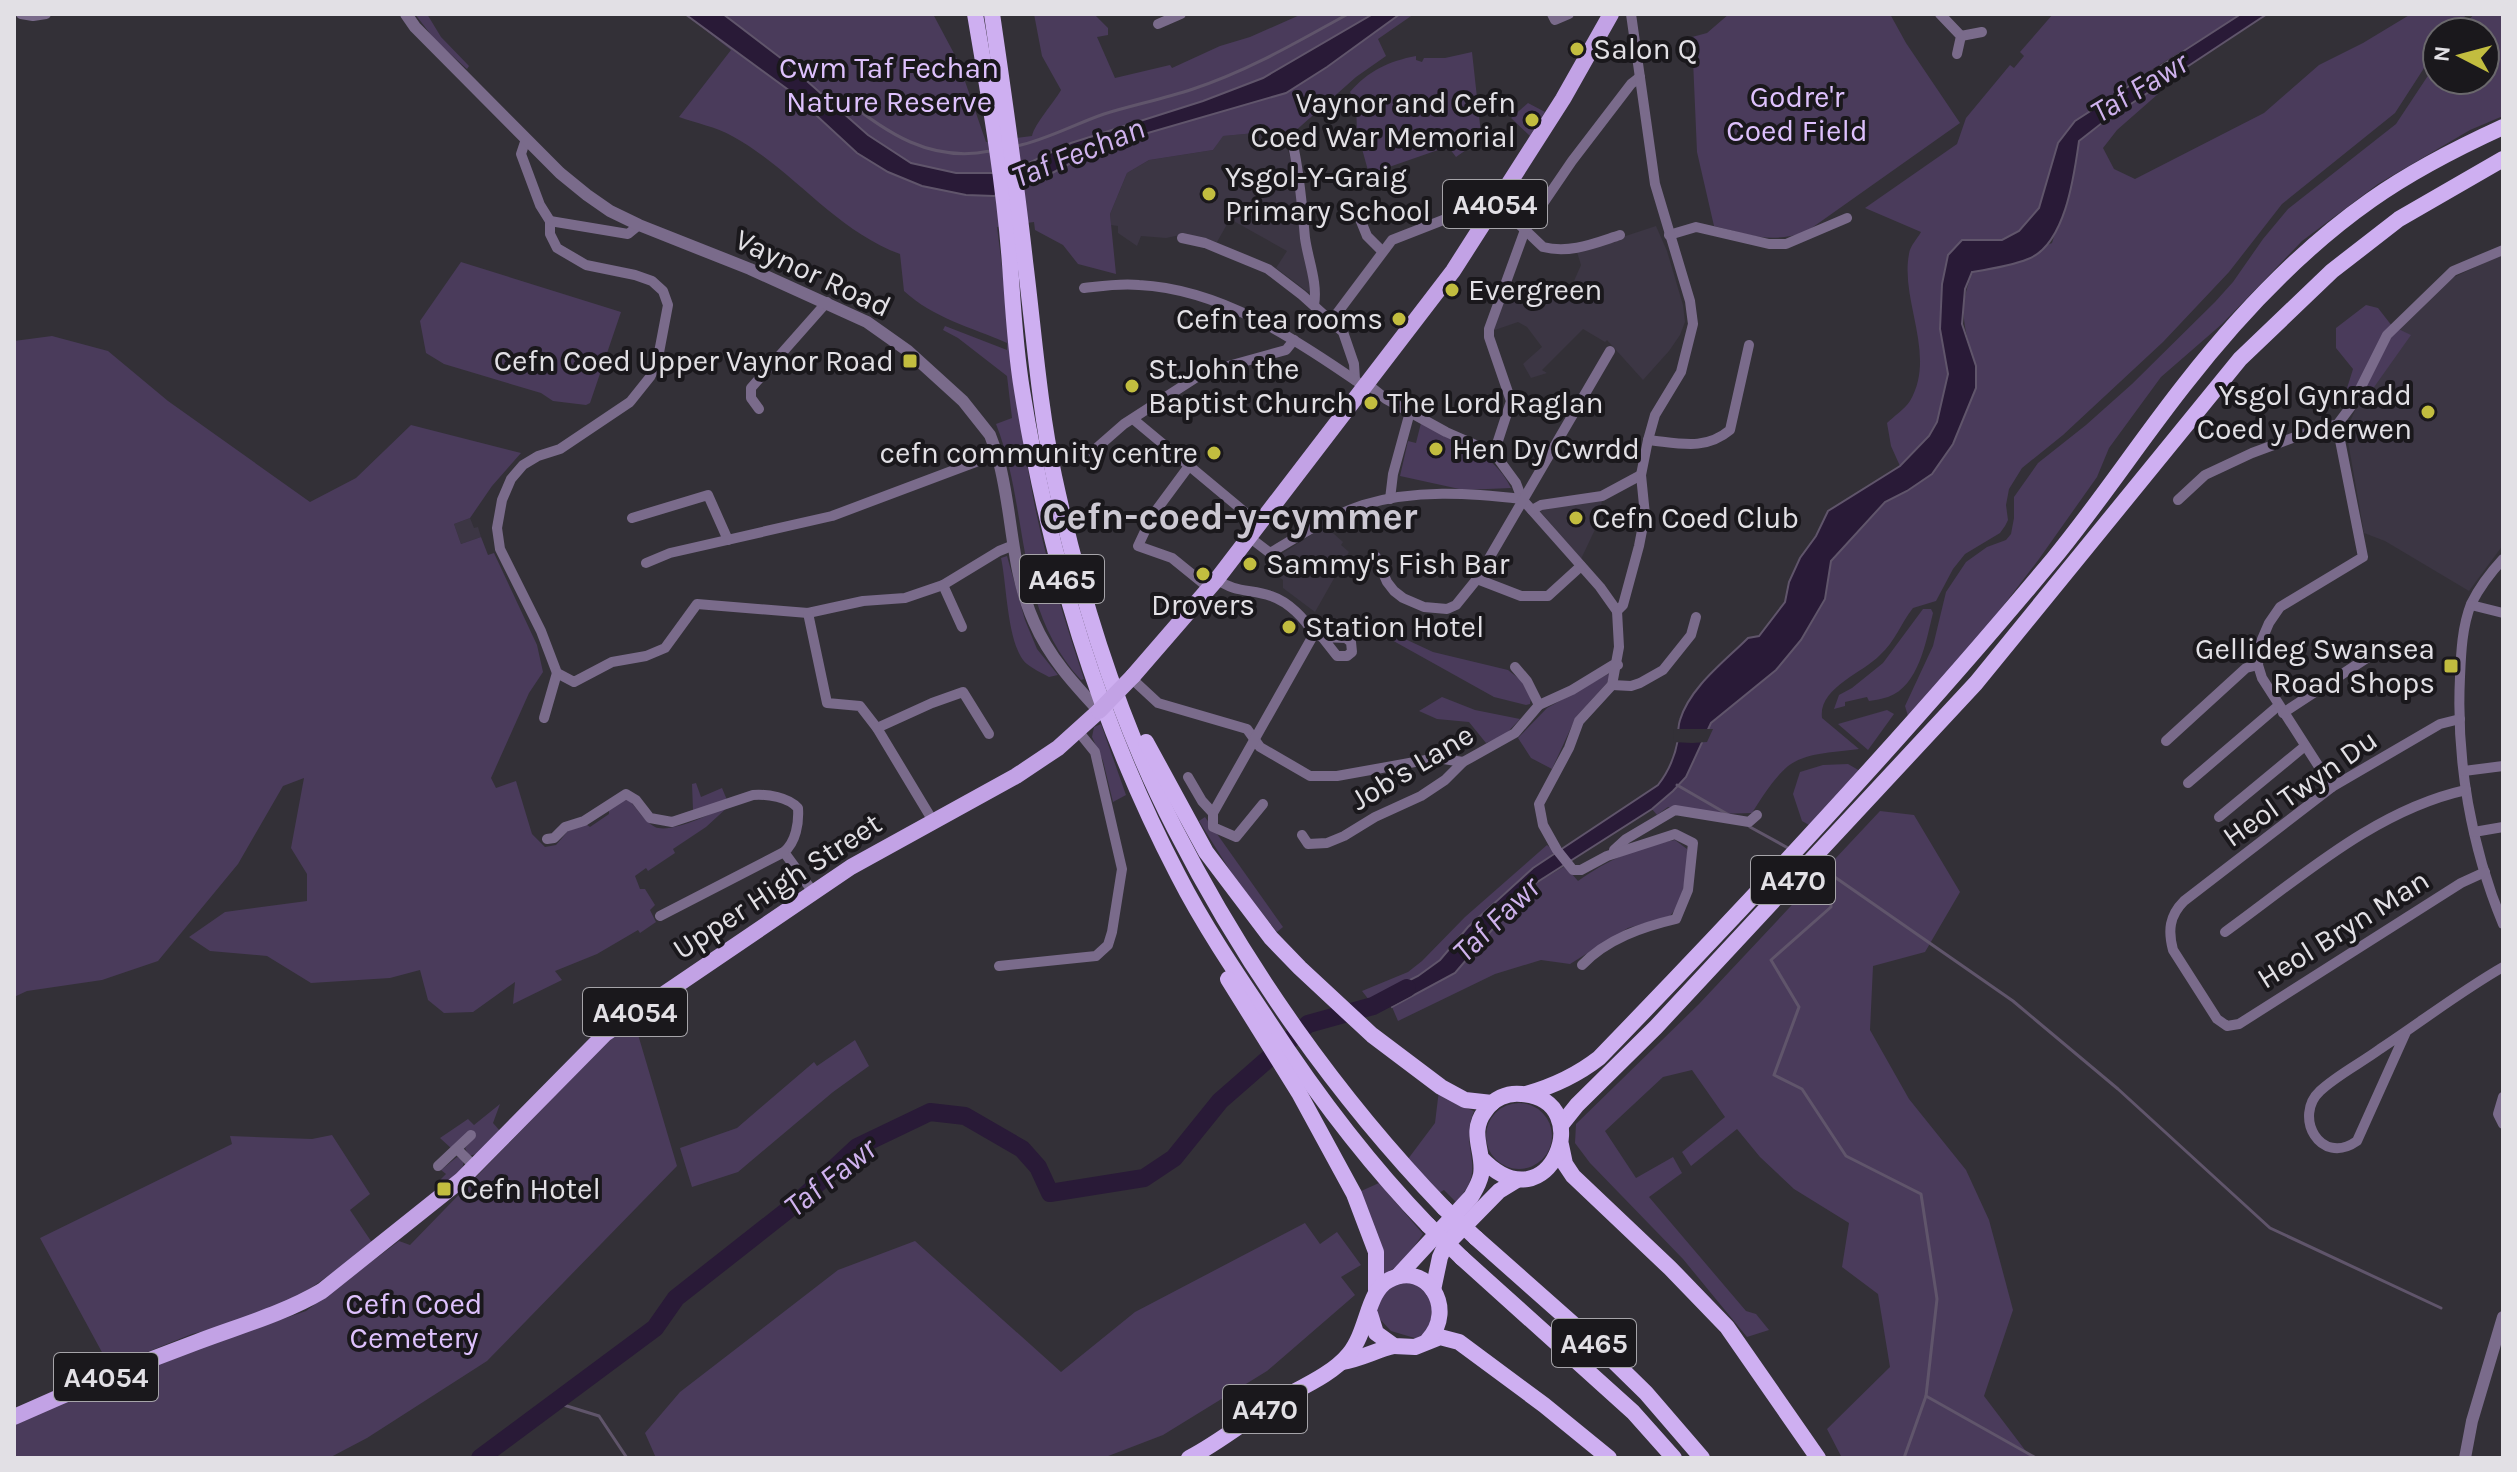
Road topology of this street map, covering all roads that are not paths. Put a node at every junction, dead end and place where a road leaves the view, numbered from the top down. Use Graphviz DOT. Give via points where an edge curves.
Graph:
graph roads {
  1 [pos="21,14"];
  2 [pos="46,14"];
  3 [pos="406,14"];
  4 [pos="975,14"];
  5 [pos="992,14"];
  6 [pos="1181,14"];
  7 [pos="1569,14"];
  8 [pos="1611,14"];
  9 [pos="1631,14"];
  10 [pos="1940,14"];
  11 [pos="1554,17"];
  12 [pos="1158,24"];
  13 [pos="1982,32"];
  14 [pos="1961,36"];
  15 [pos="1957,54"];
  16 [pos="1640,77"];
  17 [pos="995,84"];
  18 [pos="2503,127"];
  19 [pos="526,139"];
  20 [pos="1293,145"];
  21 [pos="2503,159"];
  22 [pos="1493,207"];
  23 [pos="1358,214"];
  24 [pos="1847,218"];
  25 [pos="550,221"];
  26 [pos="639,225"];
  27 [pos="1525,230"];
  28 [pos="1612,234"];
  29 [pos="1669,235"];
  30 [pos="1182,238"];
  31 [pos="2503,250"];
  32 [pos="1382,251"];
  33 [pos="1018,262"];
  34 [pos="1084,288"];
  35 [pos="827,302"];
  36 [pos="1314,305"];
  37 [pos="1332,320"];
  38 [pos="1294,340"];
  39 [pos="1749,345"];
  40 [pos="1610,351"];
  41 [pos="1360,382"];
  42 [pos="759,409"];
  43 [pos="1410,412"];
  44 [pos="1133,419"];
  45 [pos="2337,425"];
  46 [pos="1648,440"];
  47 [pos="1092,452"];
  48 [pos="1494,453"];
  49 [pos="997,454"];
  50 [pos="1189,466"];
  51 [pos="1641,475"];
  52 [pos="1390,499"];
  53 [pos="1522,499"];
  54 [pos="2178,500"];
  55 [pos="1532,510"];
  56 [pos="632,518"];
  57 [pos="1254,531"];
  58 [pos="728,540"];
  59 [pos="1014,545"];
  60 [pos="1376,557"];
  61 [pos="2503,559"];
  62 [pos="646,563"];
  63 [pos="1581,566"];
  64 [pos="1477,579"];
  65 [pos="1213,584"];
  66 [pos="943,585"];
  67 [pos="2471,605"];
  68 [pos="1617,611"];
  69 [pos="808,613"];
  70 [pos="2503,613"];
  71 [pos="1696,617"];
  72 [pos="962,627"];
  73 [pos="2376,652"];
  74 [pos="1618,665"];
  75 [pos="2258,665"];
  76 [pos="1515,667"];
  77 [pos="557,673"];
  78 [pos="1134,679"];
  79 [pos="1612,685"];
  80 [pos="1539,705"];
  81 [pos="2281,710"];
  82 [pos="1098,711"];
  83 [pos="544,718"];
  84 [pos="2460,719"];
  85 [pos="1127,720"];
  86 [pos="877,728"];
  87 [pos="1078,731"];
  88 [pos="989,734"];
  89 [pos="1254,741"];
  90 [pos="2166,741"];
  91 [pos="2305,746"];
  92 [pos="1463,762"];
  93 [pos="1886,766"];
  94 [pos="2503,766"];
  95 [pos="2464,771"];
  96 [pos="1188,777"];
  97 [pos="2188,783"];
  98 [pos="2332,787"];
  99 [pos="2466,790"];
  100 [pos="1263,804"];
  101 [pos="1213,813"];
  102 [pos="1757,815"];
  103 [pos="2219,817"];
  104 [pos="933,821"];
  105 [pos="2503,827"];
  106 [pos="2474,832"];
  107 [pos="1302,835"];
  108 [pos="547,839"];
  109 [pos="784,852"];
  110 [pos="1607,856"];
  111 [pos="2485,872"];
  112 [pos="813,892"];
  113 [pos="660,916"];
  114 [pos="2503,924"];
  115 [pos="2225,932"];
  116 [pos="1211,942"];
  117 [pos="1582,965"];
  118 [pos="999,966"];
  119 [pos="2503,967"];
  120 [pos="1686,980"];
  121 [pos="2227,1026"];
  122 [pos="2406,1032"];
  123 [pos="1526,1094"];
  124 [pos="2503,1097"];
  125 [pos="1492,1103"];
  126 [pos="2503,1124"];
  127 [pos="1561,1125"];
  128 [pos="471,1135"];
  129 [pos="1561,1145"];
  130 [pos="457,1149"];
  131 [pos="1481,1158"];
  132 [pos="438,1166"];
  133 [pos="475,1167"];
  134 [pos="1517,1180"];
  135 [pos="1398,1276"];
  136 [pos="1376,1290"];
  137 [pos="1433,1290"];
  138 [pos="1369,1313"];
  139 [pos="2503,1317"];
  140 [pos="1428,1340"];
  141 [pos="1394,1346"];
  142 [pos="1342,1362"];
  143 [pos="14,1417"];
  144 [pos="1189,1458"];
  145 [pos="1609,1458"];
  146 [pos="1674,1458"];
  147 [pos="1702,1458"];
  148 [pos="1818,1458"];
  149 [pos="2465,1458"];
  1 -- 2 [label="street"];
  3 -- 19 [label="street, Vaynor Road"];
  4 -- 17 [label="highway, A465"];
  5 -- 17 [label="highway, A465"];
  6 -- 12 [label="street"];
  7 -- 11 [label="street"];
  8 -- 22 [label="main road, A4054"];
  9 -- 16 [label="street"];
  10 -- 14 [label="street"];
  13 -- 14 [label="street"];
  14 -- 15 [label="street"];
  16 -- 27 [label="street"];
  16 -- 29 [label="street" via="1655,184"];
  17 -- 33 [label="highway, A465"];
  18 -- 93 [label="highway, A470" via="2382,193 2310,249 2218,343 2057,555"];
  19 -- 25 [label="street" via="521,154"];
  19 -- 26 [label="street, Vaynor Road" via="587,195"];
  20 -- 36 [label="street" via="1317,290"];
  21 -- 93 [label="highway, A470" via="2399,219 2262,336 1976,683"];
  22 -- 27 [label="street"];
  22 -- 32 [label="street" via="1479,206 1392,240"];
  22 -- 41 [label="main road, A4054" via="1453,271"];
  23 -- 32 [label="street" via="1367,236"];
  24 -- 29 [label="street" via="1786,244 1696,227"];
  25 -- 26 [label="street" via="628,234"];
  25 -- 77 [label="street" via="557,248 586,265 652,281 668,305 657,363 630,402 560,449 523,465 502,500 500,549"];
  26 -- 35 [label="street, Vaynor Road"];
  27 -- 28 [label="street" via="1548,248 1575,249"];
  27 -- 48 [label="street" via="1490,320 1489,337 1511,401"];
  29 -- 46 [label="street" via="1693,324 1681,372 1655,415"];
  30 -- 36 [label="street" via="1268,269"];
  31 -- 45 [label="street" via="2453,271 2387,335"];
  32 -- 37 [label="street"];
  33 -- 85 [label="highway, A465" via="1054,474 1085,593"];
  33 -- 116 [label="highway, A465" via="1011,308 1022,389 1072,615 1130,773 1179,876 1180,893"];
  34 -- 38 [label="street" via="1138,285 1179,290 1233,308"];
  35 -- 42 [label="street" via="754,382 751,398"];
  35 -- 49 [label="street, Vaynor Road" via="867,322 925,365 971,409"];
  36 -- 37 [label="street"];
  37 -- 41 [label="street" via="1343,332"];
  38 -- 41 [label="street"];
  38 -- 44 [label="street" via="1286,350 1203,373"];
  39 -- 46 [label="street" via="1730,430 1706,444"];
  40 -- 53 [label="street"];
  41 -- 43 [label="street"];
  41 -- 57 [label="main road, A4054"];
  43 -- 48 [label="street"];
  43 -- 52 [label="street"];
  44 -- 47 [label="street"];
  44 -- 50 [label="street"];
  45 -- 54 [label="street" via="2252,453 2185,484"];
  45 -- 75 [label="street" via="2363,557 2280,607 2260,644"];
  46 -- 51 [label="street"];
  48 -- 53 [label="street"];
  49 -- 58 [label="street" via="832,516"];
  49 -- 59 [label="street, Vaynor Road"];
  50 -- 57 [label="street"];
  50 -- 65 [label="street" via="1152,516 1138,546 1172,558"];
  51 -- 55 [label="street" via="1602,496"];
  51 -- 68 [label="street" via="1645,515 1623,605"];
  52 -- 53 [label="street" via="1451,493"];
  52 -- 57 [label="street" via="1322,522 1270,553"];
  53 -- 55 [label="street"];
  53 -- 64 [label="street"];
  55 -- 63 [label="street"];
  56 -- 58 [label="street" via="708,495"];
  57 -- 65 [label="main road, A4054"];
  58 -- 62 [label="street"];
  59 -- 66 [label="street"];
  59 -- 82 [label="street, Vaynor Road" via="1033,622 1060,668"];
  60 -- 64 [label="street" via="1394,591 1424,607 1456,605"];
  61 -- 67 [label="street"];
  63 -- 64 [label="street" via="1548,596 1507,593"];
  63 -- 68 [label="street"];
  65 -- 78 [label="main road, A4054"];
  65 -- 89 [label="street" via="1280,600 1318,635"];
  66 -- 69 [label="street" via="905,598"];
  66 -- 72 [label="street"];
  67 -- 70 [label="street"];
  67 -- 84 [label="street" via="2461,654"];
  68 -- 74 [label="street"];
  69 -- 77 [label="street" via="697,604 670,643 653,654 612,662 574,682"];
  69 -- 86 [label="street" via="827,703 860,706"];
  71 -- 79 [label="street" via="1691,635 1663,670 1631,686"];
  73 -- 81 [label="street"];
  74 -- 79 [label="street"];
  74 -- 80 [label="street, Job's Lane"];
  75 -- 81 [label="street"];
  75 -- 90 [label="street" via="2246,668"];
  76 -- 80 [label="street"];
  77 -- 83 [label="street"];
  78 -- 82 [label="main road, A4054, bridge"];
  78 -- 89 [label="street" via="1158,703 1237,725"];
  79 -- 110 [label="street" via="1579,721 1539,804 1543,825 1573,870"];
  80 -- 92 [label="street, Job's Lane" via="1515,733"];
  81 -- 91 [label="street"];
  81 -- 97 [label="street"];
  82 -- 87 [label="main road, Upper High Street / A4054"];
  84 -- 95 [label="street"];
  84 -- 98 [label="street, Heol Twyn Du" via="2440,724"];
  85 -- 125 [label="highway" via="1141,731 1206,852 1271,938 1329,997 1441,1087 1465,1100"];
  85 -- 147 [label="highway, A465, bridge" via="1174,828 1246,955 1335,1080 1444,1208 1608,1355"];
  86 -- 88 [label="street" via="963,692"];
  86 -- 104 [label="street"];
  87 -- 104 [label="main road, Upper High Street / A4054" via="1016,776"];
  87 -- 118 [label="street" via="1095,752 1122,869 1108,945 1099,955"];
  89 -- 92 [label="street" via="1310,776 1437,758"];
  89 -- 101 [label="street"];
  91 -- 98 [label="street"];
  91 -- 103 [label="street"];
  92 -- 107 [label="street, Job's Lane" via="1421,796 1344,836 1308,844"];
  93 -- 120 [label="highway, A470"];
  94 -- 95 [label="street"];
  95 -- 99 [label="street"];
  96 -- 101 [label="street"];
  98 -- 121 [label="street, Heol Twyn Du" via="2175,910 2170,922 2173,950 2217,1019"];
  99 -- 106 [label="street"];
  99 -- 115 [label="street" via="2355,838"];
  100 -- 101 [label="street" via="1236,837 1213,827"];
  102 -- 110 [label="street" via="1749,822 1675,810"];
  104 -- 112 [label="main road, Upper High Street / A4054"];
  105 -- 106 [label="street"];
  106 -- 111 [label="street"];
  108 -- 109 [label="street" via="626,794 650,818 664,822 760,795 798,808 796,829"];
  109 -- 112 [label="street"];
  109 -- 113 [label="street"];
  110 -- 117 [label="street" via="1675,834 1693,843 1688,890 1676,919 1626,935"];
  111 -- 114 [label="street"];
  111 -- 121 [label="street, Heol Bryn Man" via="2239,1024"];
  112 -- 133 [label="main road, Upper High Street / A4054" via="605,1034"];
  116 -- 136 [label="highway" via="1354,1194 1376,1252"];
  116 -- 146 [label="highway, A465, bridge" via="1293,1060 1385,1178 1462,1258 1633,1412"];
  119 -- 122 [label="street"];
  120 -- 123 [label="highway, A470" via="1579,1073"];
  120 -- 127 [label="highway, A470" via="1656,1027"];
  122 -- 122 [label="street" via="2319,1092 2310,1124 2327,1148 2340,1150 2357,1141"];
  123 -- 125 [label="highway" via="1502,1096"];
  123 -- 127 [label="highway" via="1548,1104"];
  124 -- 126 [label="street" via="2498,1114"];
  125 -- 131 [label="highway" via="1477,1125"];
  127 -- 129 [label="highway"];
  128 -- 130 [label="street"];
  129 -- 134 [label="highway" via="1545,1170"];
  129 -- 148 [label="highway" via="1573,1176 1727,1327"];
  130 -- 132 [label="street"];
  130 -- 133 [label="street"];
  131 -- 134 [label="highway" via="1494,1172"];
  131 -- 135 [label="highway" via="1482,1173 1471,1197"];
  133 -- 143 [label="main road, Upper High Street / A4054" via="300,1304 111,1374"];
  134 -- 137 [label="highway" via="1499,1191 1445,1246"];
  135 -- 136 [label="highway"];
  135 -- 137 [label="highway" via="1415,1277"];
  136 -- 138 [label="highway"];
  137 -- 140 [label="highway" via="1441,1318"];
  138 -- 141 [label="highway" via="1376,1333"];
  138 -- 142 [label="highway, A470" via="1361,1337"];
  139 -- 149 [label="street"];
  140 -- 141 [label="highway" via="1415,1347"];
  140 -- 145 [label="highway" via="1459,1342"];
  141 -- 142 [label="highway, A470"];
  142 -- 144 [label="highway, A470"];
}
